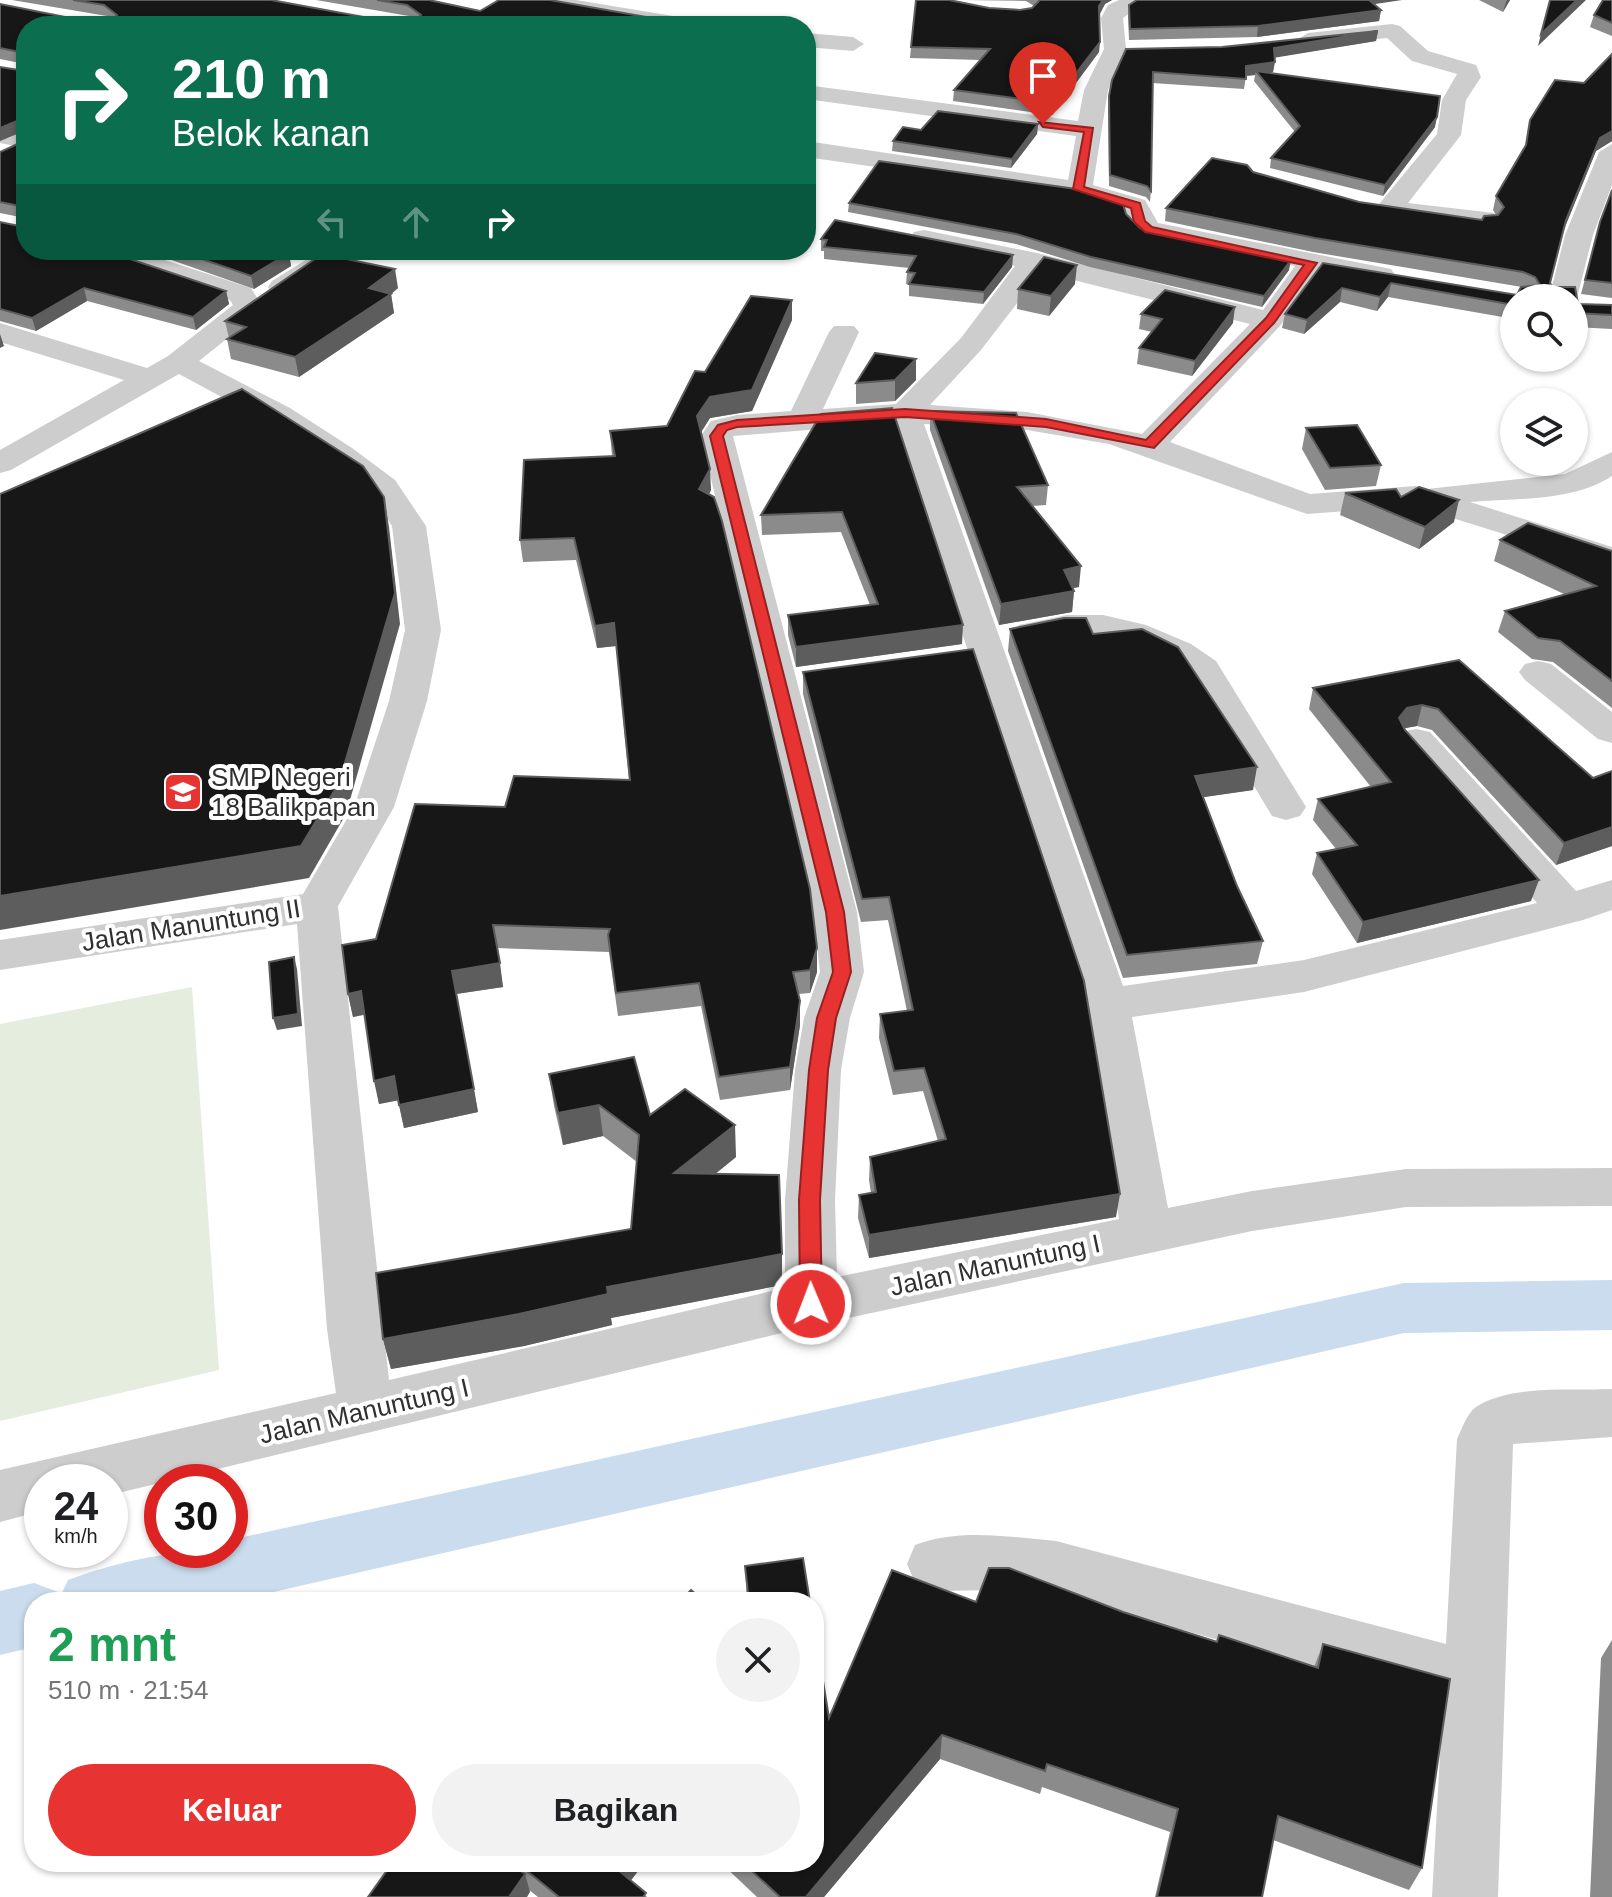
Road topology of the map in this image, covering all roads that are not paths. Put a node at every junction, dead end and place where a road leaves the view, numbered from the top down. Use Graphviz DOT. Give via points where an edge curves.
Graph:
graph roads {
  1 [pos="538,0"];
  2 [pos="1136,0"];
  3 [pos="573,7"];
  4 [pos="559,16"];
  5 [pos="629,16"];
  6 [pos="816,41"];
  7 [pos="1287,43"];
  8 [pos="853,44"];
  9 [pos="1115,49"];
  10 [pos="1144,50"];
  11 [pos="816,93"];
  12 [pos="1089,130"];
  13 [pos="16,140"];
  14 [pos="816,150"];
  15 [pos="1612,152"];
  16 [pos="0,154"];
  17 [pos="1079,189"];
  18 [pos="1485,219"];
  19 [pos="895,232"];
  20 [pos="167,260"];
  21 [pos="325,260"];
  22 [pos="1037,261"];
  23 [pos="1312,263"];
  24 [pos="1401,278"];
  25 [pos="1575,284"];
  26 [pos="249,307"];
  27 [pos="1270,320"];
  28 [pos="844,332"];
  29 [pos="6,341"];
  30 [pos="165,370"];
  31 [pos="905,413"];
  32 [pos="804,417"];
  33 [pos="1149,445"];
  34 [pos="1612,462"];
  35 [pos="0,463"];
  36 [pos="1416,496"];
  37 [pos="1612,558"];
  38 [pos="976,652"];
  39 [pos="1538,672"];
  40 [pos="1612,731"];
  41 [pos="1416,741"];
  42 [pos="1286,807"];
  43 [pos="1612,894"];
  44 [pos="317,906"];
  45 [pos="1568,910"];
  46 [pos="0,955"];
  47 [pos="1107,1004"];
  48 [pos="1612,1187"];
  49 [pos="1147,1232"];
  50 [pos="811,1304"];
  51 [pos="366,1411"];
  52 [pos="1612,1413"];
  53 [pos="128,1466"];
  54 [pos="24,1490"];
  55 [pos="0,1496"];
  56 [pos="936,1564"];
  57 [pos="1477,1682"];
  58 [pos="1465,1897"];
  1 -- 3 [label="street"];
  2 -- 9 [label="street" via="1112,18"];
  3 -- 4 [label="street"];
  3 -- 5 [label="street"];
  6 -- 8 [label="street"];
  7 -- 18 [label="street" via="1392,31 1420,56 1468,70 1454,100 1449,135 1378,208"];
  9 -- 10 [label="street"];
  9 -- 12 [label="street" via="1096,90"];
  11 -- 12 [label="street"];
  12 -- 17 [label="street"];
  13 -- 16 [label="street"];
  14 -- 17 [label="street"];
  15 -- 25 [label="street" via="1579,235"];
  17 -- 23 [label="street" via="1136,206 1140,222 1149,229"];
  19 -- 22 [label="street"];
  20 -- 26 [label="street" via="241,294"];
  21 -- 26 [label="street"];
  22 -- 27 [label="street" via="1081,277"];
  22 -- 31 [label="street" via="971,344"];
  23 -- 24 [label="street"];
  23 -- 27 [label="street"];
  26 -- 30 [label="street"];
  27 -- 33 [label="street"];
  28 -- 32 [label="street"];
  29 -- 30 [label="street, Jalan Manuntung II"];
  30 -- 35 [label="street"];
  30 -- 44 [label="street, Jalan Manuntung II" via="279,415 383,487 409,526 423,630 408,701 374,807"];
  31 -- 32 [label="street"];
  31 -- 33 [label="street" via="1066,426"];
  31 -- 38 [label="street"];
  32 -- 50 [label="street" via="737,424 722,428 717,436 795,681 842,972 818,1070 810,1200"];
  33 -- 36 [label="street" via="1307,504"];
  34 -- 36 [label="street" via="1567,484"];
  36 -- 37 [label="street"];
  38 -- 42 [label="street" via="1089,625 1184,654 1203,669"];
  38 -- 47 [label="street"];
  39 -- 40 [label="street"];
  41 -- 45 [label="street"];
  43 -- 45 [label="street"];
  44 -- 46 [label="street, Jalan Manuntung II"];
  44 -- 51 [label="street" via="354,1329"];
  45 -- 47 [label="street" via="1304,976"];
  47 -- 49 [label="street"];
  48 -- 49 [label="street, Jalan Manuntung I" via="1406,1188"];
  49 -- 50 [label="street, Jalan Manuntung I"];
  50 -- 51 [label="street, Jalan Manuntung I"];
  51 -- 53 [label="street, Jalan Manuntung I"];
  52 -- 57 [label="street" via="1519,1418 1494,1425 1485,1439"];
  54 -- 55 [label="street"];
  56 -- 57 [label="street" via="1056,1568"];
  57 -- 58 [label="street"];
}
